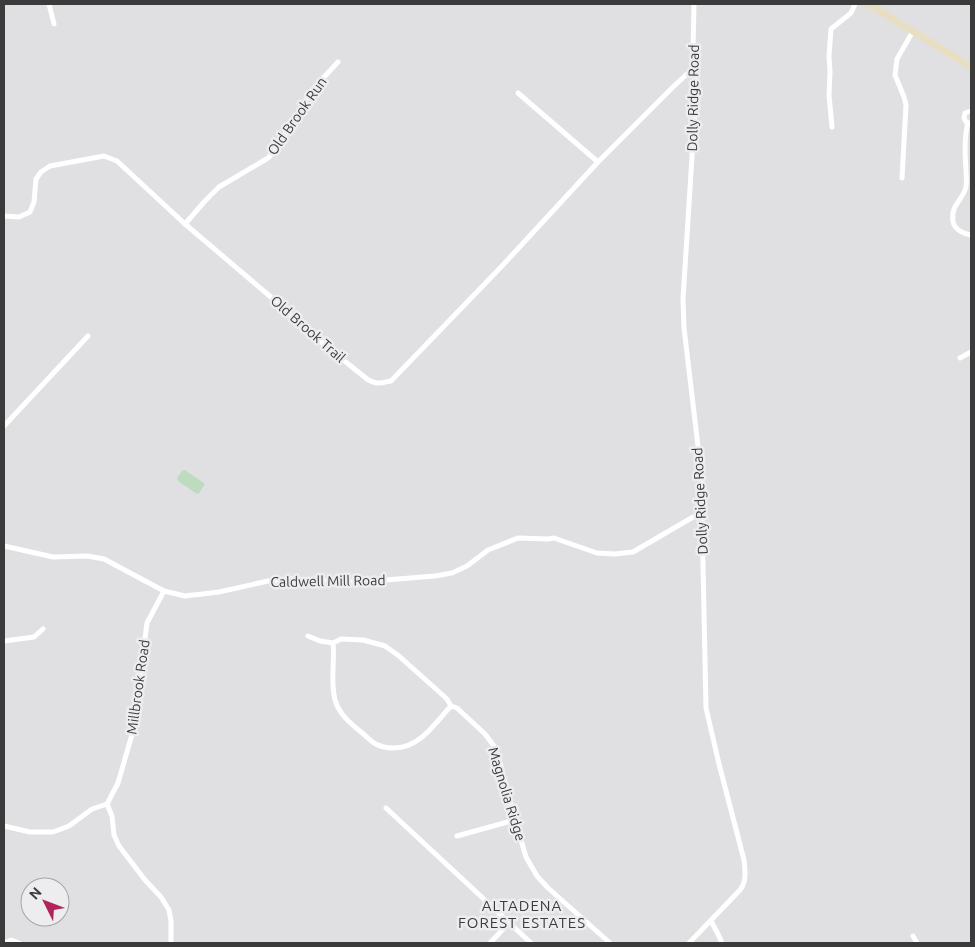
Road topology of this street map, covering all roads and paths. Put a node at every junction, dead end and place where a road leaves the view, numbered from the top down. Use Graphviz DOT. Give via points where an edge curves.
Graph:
graph roads {
  1 [pos="49,4"];
  2 [pos="694,4"];
  3 [pos="855,4"];
  4 [pos="866,4"];
  5 [pos="54,24"];
  6 [pos="913,31"];
  7 [pos="338,62"];
  8 [pos="971,67"];
  9 [pos="694,72"];
  10 [pos="518,93"];
  11 [pos="971,111"];
  12 [pos="970,124"];
  13 [pos="832,127"];
  14 [pos="598,162"];
  15 [pos="902,178"];
  16 [pos="969,189"];
  17 [pos="4,216"];
  18 [pos="185,224"];
  19 [pos="971,235"];
  20 [pos="88,336"];
  21 [pos="971,352"];
  22 [pos="960,358"];
  23 [pos="4,426"];
  24 [pos="702,516"];
  25 [pos="4,546"];
  26 [pos="164,591"];
  27 [pos="43,629"];
  28 [pos="308,636"];
  29 [pos="4,641"];
  30 [pos="333,643"];
  31 [pos="451,706"];
  32 [pos="107,804"];
  33 [pos="386,808"];
  34 [pos="515,820"];
  35 [pos="4,826"];
  36 [pos="457,836"];
  37 [pos="711,922"];
  38 [pos="510,923"];
  39 [pos="913,936"];
  40 [pos="4,943"];
  41 [pos="19,943"];
  42 [pos="171,943"];
  43 [pos="490,943"];
  44 [pos="531,943"];
  45 [pos="610,943"];
  46 [pos="689,943"];
  47 [pos="722,943"];
  48 [pos="917,943"];
  1 -- 5 [label="street"];
  2 -- 9 [label="street, Dolly Ridge Road"];
  3 -- 13 [label="street" via="851,13 831,30 828,95"];
  4 -- 6 [label="main road"];
  6 -- 8 [label="main road"];
  6 -- 15 [label="street" via="897,59 895,75 906,105"];
  7 -- 18 [label="street, Old Brook Run" via="312,90 268,158 219,188"];
  9 -- 14 [label="street, Old Brook Trail" via="688,73 673,87"];
  9 -- 24 [label="street, Dolly Ridge Road" via="684,328 702,480"];
  10 -- 14 [label="street"];
  11 -- 12 [label="street" via="964,115 964,120"];
  12 -- 16 [label="street" via="966,146"];
  14 -- 18 [label="street, Old Brook Trail" via="391,381 379,384 340,358"];
  16 -- 19 [label="street" via="954,207 953,222 959,230"];
  17 -- 18 [label="street, Old Brook Trail" via="19,217 30,212 36,179 50,166 104,156 117,161"];
  20 -- 23 [label="street"];
  21 -- 22 [label="street"];
  24 -- 26 [label="street, Caldwell Mill Road" via="693,517 633,552 597,553 554,538 518,538 488,550 452,573 435,576 361,582 291,579 185,596"];
  24 -- 37 [label="street, Dolly Ridge Road" via="706,708 746,875 743,886"];
  25 -- 26 [label="street, Caldwell Mill Road" via="53,557 104,559"];
  26 -- 32 [label="street, Millbrook Road" via="147,623 133,731 118,783"];
  27 -- 29 [label="street" via="34,637"];
  28 -- 30 [label="street, Magnolia Ridge"];
  30 -- 31 [label="street, Magnolia Ridge" via="341,639 363,640 385,646"];
  30 -- 31 [label="street" via="335,701 344,718 376,745 401,748 412,744"];
  31 -- 34 [label="street, Magnolia Ridge" via="486,734 494,746"];
  32 -- 35 [label="street" via="53,832 30,832"];
  32 -- 42 [label="street" via="119,846 169,910"];
  33 -- 38 [label="street"];
  34 -- 36 [label="street"];
  34 -- 45 [label="street, Magnolia Ridge" via="526,857 537,876"];
  37 -- 46 [label="street, Dolly Ridge Road"];
  37 -- 47 [label="street"];
  38 -- 43 [label="street"];
  38 -- 44 [label="street"];
  39 -- 48 [label="street"];
  40 -- 41 [label="street" via="11,940"];
}
